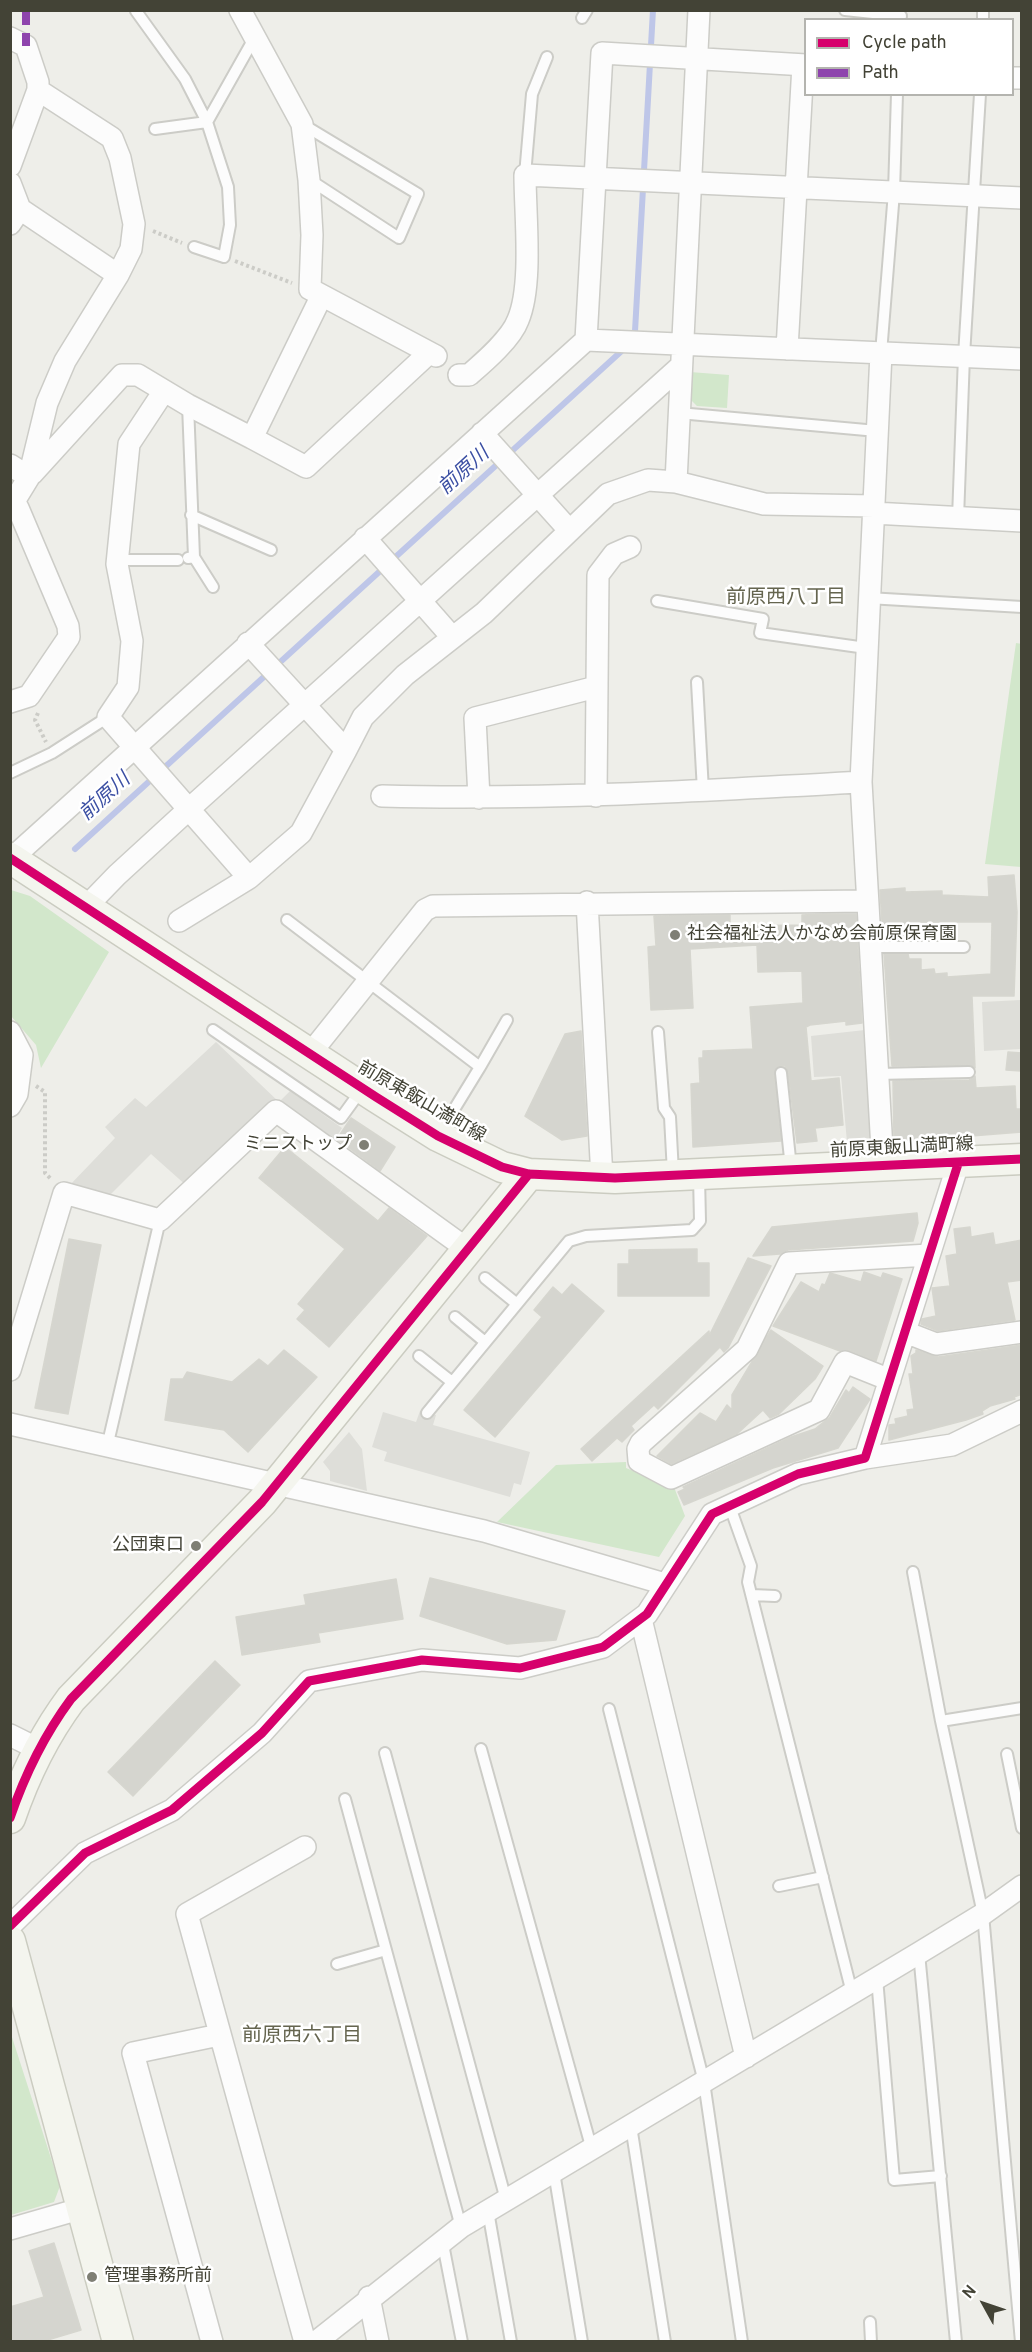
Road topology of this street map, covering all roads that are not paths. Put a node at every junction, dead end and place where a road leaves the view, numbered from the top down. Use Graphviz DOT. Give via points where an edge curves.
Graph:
graph roads {
  1 [pos="240,10"];
  2 [pos="699,10"];
  3 [pos="845,10"];
  4 [pos="136,11"];
  5 [pos="900,18"];
  6 [pos="256,35"];
  7 [pos="10,38"];
  8 [pos="547,57"];
  9 [pos="697,59"];
  10 [pos="804,65"];
  11 [pos="38,90"];
  12 [pos="897,96"];
  13 [pos="980,96"];
  14 [pos="207,122"];
  15 [pos="302,124"];
  16 [pos="155,129"];
  17 [pos="10,166"];
  18 [pos="525,176"];
  19 [pos="595,179"];
  20 [pos="309,180"];
  21 [pos="691,183"];
  22 [pos="796,188"];
  23 [pos="894,192"];
  24 [pos="976,196"];
  25 [pos="1022,198"];
  26 [pos="13,201"];
  27 [pos="194,247"];
  28 [pos="118,275"];
  29 [pos="315,293"];
  30 [pos="586,340"];
  31 [pos="683,344"];
  32 [pos="787,349"];
  33 [pos="882,353"];
  34 [pos="964,356"];
  35 [pos="1022,359"];
  36 [pos="681,366"];
  37 [pos="459,375"];
  38 [pos="164,391"];
  39 [pos="188,405"];
  40 [pos="679,413"];
  41 [pos="877,431"];
  42 [pos="482,433"];
  43 [pos="252,438"];
  44 [pos="10,465"];
  45 [pos="676,482"];
  46 [pos="17,492"];
  47 [pos="538,495"];
  48 [pos="873,510"];
  49 [pos="191,515"];
  50 [pos="958,518"];
  51 [pos="1022,521"];
  52 [pos="569,531"];
  53 [pos="365,538"];
  54 [pos="630,547"];
  55 [pos="271,550"];
  56 [pos="187,559"];
  57 [pos="117,560"];
  58 [pos="213,587"];
  59 [pos="868,598"];
  60 [pos="420,601"];
  61 [pos="657,602"];
  62 [pos="1022,607"];
  63 [pos="452,637"];
  64 [pos="248,643"];
  65 [pos="866,648"];
  66 [pos="698,682"];
  67 [pos="596,687"];
  68 [pos="10,702"];
  69 [pos="304,705"];
  70 [pos="108,717"];
  71 [pos="135,747"];
  72 [pos="346,750"];
  73 [pos="10,773"];
  74 [pos="861,782"];
  75 [pos="703,790"];
  76 [pos="382,796"];
  77 [pos="596,796"];
  78 [pos="479,798"];
  79 [pos="189,809"];
  80 [pos="11,859"];
  81 [pos="249,878"];
  82 [pos="867,901"];
  83 [pos="586,903"];
  84 [pos="86,907"];
  85 [pos="287,920"];
  86 [pos="179,921"];
  87 [pos="870,947"];
  88 [pos="964,947"];
  89 [pos="367,979"];
  90 [pos="507,1020"];
  91 [pos="213,1030"];
  92 [pos="10,1032"];
  93 [pos="658,1032"];
  94 [pos="309,1054"];
  95 [pos="480,1067"];
  96 [pos="969,1072"];
  97 [pos="781,1073"];
  98 [pos="877,1074"];
  99 [pos="362,1088"];
  100 [pos="10,1106"];
  101 [pos="438,1136"];
  102 [pos="1022,1159"];
  103 [pos="958,1164"];
  104 [pos="882,1167"];
  105 [pos="791,1171"];
  106 [pos="529,1174"];
  107 [pos="686,1175"];
  108 [pos="602,1178"];
  109 [pos="160,1220"];
  110 [pos="467,1249"];
  111 [pos="929,1255"];
  112 [pos="485,1278"];
  113 [pos="517,1304"];
  114 [pos="455,1317"];
  115 [pos="905,1332"];
  116 [pos="1022,1332"];
  117 [pos="485,1342"];
  118 [pos="419,1356"];
  119 [pos="10,1370"];
  120 [pos="890,1380"];
  121 [pos="452,1382"];
  122 [pos="1022,1411"];
  123 [pos="427,1413"];
  124 [pos="10,1424"];
  125 [pos="107,1446"];
  126 [pos="864,1458"];
  127 [pos="276,1485"];
  128 [pos="730,1508"];
  129 [pos="913,1572"];
  130 [pos="665,1584"];
  131 [pos="752,1596"];
  132 [pos="775,1596"];
  133 [pos="641,1619"];
  134 [pos="1022,1708"];
  135 [pos="609,1709"];
  136 [pos="941,1721"];
  137 [pos="10,1735"];
  138 [pos="481,1749"];
  139 [pos="40,1750"];
  140 [pos="385,1753"];
  141 [pos="1007,1754"];
  142 [pos="345,1799"];
  143 [pos="10,1818"];
  144 [pos="1022,1828"];
  145 [pos="305,1847"];
  146 [pos="823,1877"];
  147 [pos="779,1886"];
  148 [pos="1022,1886"];
  149 [pos="983,1914"];
  150 [pos="10,1926"];
  151 [pos="10,1941"];
  152 [pos="386,1950"];
  153 [pos="919,1953"];
  154 [pos="337,1964"];
  155 [pos="877,1978"];
  156 [pos="852,1993"];
  157 [pos="17,1998"];
  158 [pos="219,2035"];
  159 [pos="746,2057"];
  160 [pos="704,2082"];
  161 [pos="631,2126"];
  162 [pos="592,2150"];
  163 [pos="554,2172"];
  164 [pos="941,2176"];
  165 [pos="506,2200"];
  166 [pos="83,2208"];
  167 [pos="488,2211"];
  168 [pos="461,2227"];
  169 [pos="10,2229"];
  170 [pos="442,2239"];
  171 [pos="369,2297"];
  172 [pos="870,2322"];
  173 [pos="118,2342"];
  174 [pos="212,2342"];
  175 [pos="305,2342"];
  176 [pos="316,2342"];
  177 [pos="378,2342"];
  178 [pos="462,2342"];
  179 [pos="511,2342"];
  180 [pos="582,2342"];
  181 [pos="664,2342"];
  182 [pos="742,2342"];
  183 [pos="871,2342"];
  184 [pos="956,2342"];
  185 [pos="1021,2342"];
  1 -- 6 [label="street"];
  2 -- 9 [label="street"];
  3 -- 5 [label="lane"];
  4 -- 14 [label="lane" via="184,79"];
  6 -- 14 [label="lane"];
  6 -- 15 [label="street"];
  7 -- 11 [label="street" via="26,46 39,82"];
  8 -- 18 [label="lane" via="532,94"];
  9 -- 10 [label="street"];
  9 -- 19 [label="street" via="602,53"];
  9 -- 21 [label="street"];
  10 -- 22 [label="street"];
  11 -- 17 [label="street"];
  11 -- 28 [label="street" via="112,138 134,224 131,249"];
  12 -- 23 [label="lane"];
  13 -- 24 [label="lane"];
  14 -- 16 [label="lane"];
  14 -- 27 [label="lane" via="228,188 230,225 224,257"];
  15 -- 20 [label="street"];
  15 -- 20 [label="lane" via="418,194 399,238"];
  18 -- 19 [label="street"];
  18 -- 37 [label="street" via="525,292 518,322 487,360 469,375"];
  19 -- 21 [label="street"];
  19 -- 30 [label="street"];
  20 -- 29 [label="street"];
  21 -- 22 [label="street"];
  21 -- 31 [label="street"];
  22 -- 23 [label="street"];
  22 -- 32 [label="street"];
  23 -- 24 [label="street"];
  23 -- 33 [label="lane"];
  24 -- 25 [label="street"];
  24 -- 34 [label="lane"];
  26 -- 28 [label="street"];
  28 -- 46 [label="street" via="65,361"];
  29 -- 43 [label="street"];
  29 -- 43 [label="street" via="433,355 306,467"];
  30 -- 31 [label="street"];
  30 -- 42 [label="street"];
  31 -- 32 [label="street"];
  31 -- 36 [label="street"];
  32 -- 33 [label="street"];
  33 -- 34 [label="street"];
  33 -- 41 [label="street"];
  34 -- 35 [label="street"];
  34 -- 50 [label="lane"];
  36 -- 40 [label="street"];
  36 -- 47 [label="street"];
  38 -- 39 [label="street"];
  38 -- 46 [label="street" via="138,375 122,375"];
  38 -- 57 [label="street" via="129,444"];
  39 -- 43 [label="street"];
  39 -- 49 [label="lane"];
  40 -- 41 [label="lane"];
  40 -- 45 [label="street"];
  41 -- 48 [label="street"];
  42 -- 47 [label="street"];
  42 -- 53 [label="street"];
  44 -- 46 [label="street"];
  45 -- 48 [label="street" via="764,504"];
  45 -- 52 [label="street" via="648,480 608,494"];
  46 -- 68 [label="street" via="18,508 68,626 69,637 29,696"];
  47 -- 52 [label="street"];
  47 -- 60 [label="street"];
  48 -- 50 [label="street"];
  48 -- 59 [label="street"];
  49 -- 55 [label="lane"];
  49 -- 56 [label="lane"];
  50 -- 51 [label="street"];
  52 -- 63 [label="street" via="484,613"];
  53 -- 60 [label="street"];
  53 -- 64 [label="street"];
  54 -- 67 [label="street" via="614,554 598,575"];
  56 -- 57 [label="lane"];
  56 -- 58 [label="lane"];
  57 -- 70 [label="street" via="132,641 128,687"];
  59 -- 62 [label="lane"];
  59 -- 65 [label="street"];
  60 -- 63 [label="street"];
  60 -- 69 [label="street"];
  61 -- 65 [label="lane" via="763,619 760,633"];
  63 -- 72 [label="street" via="405,675 363,717"];
  64 -- 69 [label="street"];
  64 -- 71 [label="street"];
  65 -- 74 [label="street"];
  66 -- 75 [label="lane"];
  67 -- 77 [label="street"];
  67 -- 78 [label="street" via="476,718"];
  69 -- 72 [label="street"];
  69 -- 79 [label="street"];
  70 -- 71 [label="street"];
  70 -- 73 [label="lane" via="52,753"];
  71 -- 79 [label="street"];
  71 -- 80 [label="street"];
  72 -- 81 [label="street" via="301,833"];
  74 -- 75 [label="street"];
  74 -- 82 [label="street"];
  75 -- 77 [label="street"];
  76 -- 78 [label="street"];
  77 -- 78 [label="street"];
  79 -- 81 [label="street"];
  79 -- 84 [label="street"];
  80 -- 84 [label="street, 前原東飯山満町線"];
  81 -- 86 [label="street"];
  82 -- 83 [label="street"];
  82 -- 87 [label="street"];
  83 -- 89 [label="street" via="433,906"];
  83 -- 108 [label="street"];
  84 -- 94 [label="street, 前原東飯山満町線"];
  85 -- 89 [label="lane"];
  87 -- 88 [label="lane"];
  87 -- 98 [label="street"];
  89 -- 94 [label="street"];
  89 -- 95 [label="lane"];
  90 -- 95 [label="lane"];
  91 -- 99 [label="lane" via="341,1118"];
  92 -- 100 [label="street" via="22,1055 17,1094"];
  93 -- 107 [label="lane" via="664,1108"];
  94 -- 99 [label="street, 前原東飯山満町線"];
  95 -- 101 [label="lane"];
  96 -- 98 [label="lane"];
  97 -- 105 [label="lane"];
  98 -- 104 [label="street"];
  99 -- 101 [label="street, 前原東飯山満町線"];
  101 -- 106 [label="street, 前原東飯山満町線" via="502,1167"];
  102 -- 103 [label="street, 前原東飯山満町線"];
  103 -- 104 [label="street, 前原東飯山満町線"];
  103 -- 111 [label="street"];
  104 -- 105 [label="street, 前原東飯山満町線"];
  105 -- 107 [label="street, 前原東飯山満町線"];
  106 -- 108 [label="street, 前原東飯山満町線"];
  106 -- 110 [label="street"];
  107 -- 108 [label="street, 前原東飯山満町線"];
  107 -- 113 [label="lane" via="700,1221 697,1227 586,1236 569,1241"];
  109 -- 110 [label="street" via="276,1111"];
  109 -- 119 [label="street" via="64,1193"];
  109 -- 125 [label="lane"];
  110 -- 127 [label="street"];
  111 -- 115 [label="street"];
  111 -- 120 [label="street" via="789,1263 747,1349 641,1443 637,1456 639,1461 671,1478 819,1410 845,1362"];
  112 -- 113 [label="lane"];
  113 -- 117 [label="lane"];
  114 -- 117 [label="lane"];
  115 -- 116 [label="street" via="936,1344"];
  115 -- 120 [label="street"];
  117 -- 121 [label="lane"];
  118 -- 121 [label="lane"];
  120 -- 126 [label="street"];
  121 -- 123 [label="lane"];
  122 -- 126 [label="street" via="952,1445"];
  124 -- 125 [label="street"];
  125 -- 127 [label="street"];
  126 -- 128 [label="street" via="798,1474"];
  127 -- 130 [label="street" via="484,1532"];
  127 -- 139 [label="street" via="71,1699"];
  128 -- 130 [label="street" via="712,1514"];
  128 -- 131 [label="lane" via="752,1566 748,1582"];
  129 -- 136 [label="lane"];
  130 -- 133 [label="street"];
  131 -- 132 [label="lane"];
  131 -- 146 [label="lane"];
  133 -- 150 [label="street" via="603,1647 520,1668 422,1660 309,1681 262,1733 172,1810 85,1853"];
  133 -- 159 [label="street"];
  134 -- 136 [label="lane"];
  135 -- 160 [label="lane"];
  136 -- 149 [label="lane"];
  137 -- 139 [label="street"];
  138 -- 162 [label="lane"];
  139 -- 143 [label="street"];
  140 -- 165 [label="lane"];
  141 -- 144 [label="lane"];
  142 -- 152 [label="lane"];
  145 -- 158 [label="street" via="187,1914"];
  146 -- 147 [label="lane"];
  146 -- 156 [label="lane"];
  148 -- 149 [label="street"];
  149 -- 153 [label="street"];
  149 -- 185 [label="lane"];
  151 -- 157 [label="street"];
  152 -- 154 [label="lane"];
  152 -- 168 [label="lane"];
  153 -- 155 [label="street"];
  153 -- 164 [label="lane"];
  155 -- 156 [label="street"];
  155 -- 164 [label="lane" via="894,2180"];
  156 -- 159 [label="street"];
  157 -- 166 [label="street"];
  158 -- 174 [label="street" via="133,2053"];
  158 -- 175 [label="street"];
  159 -- 160 [label="street"];
  160 -- 161 [label="street"];
  160 -- 182 [label="lane"];
  161 -- 162 [label="street"];
  161 -- 181 [label="lane"];
  162 -- 163 [label="street"];
  163 -- 165 [label="street"];
  163 -- 180 [label="lane"];
  164 -- 184 [label="lane"];
  165 -- 167 [label="street"];
  166 -- 169 [label="street"];
  166 -- 173 [label="street"];
  167 -- 168 [label="street"];
  167 -- 179 [label="lane"];
  168 -- 170 [label="street"];
  170 -- 171 [label="street"];
  170 -- 178 [label="lane"];
  171 -- 176 [label="street"];
  171 -- 177 [label="street"];
  172 -- 183 [label="lane"];
}
